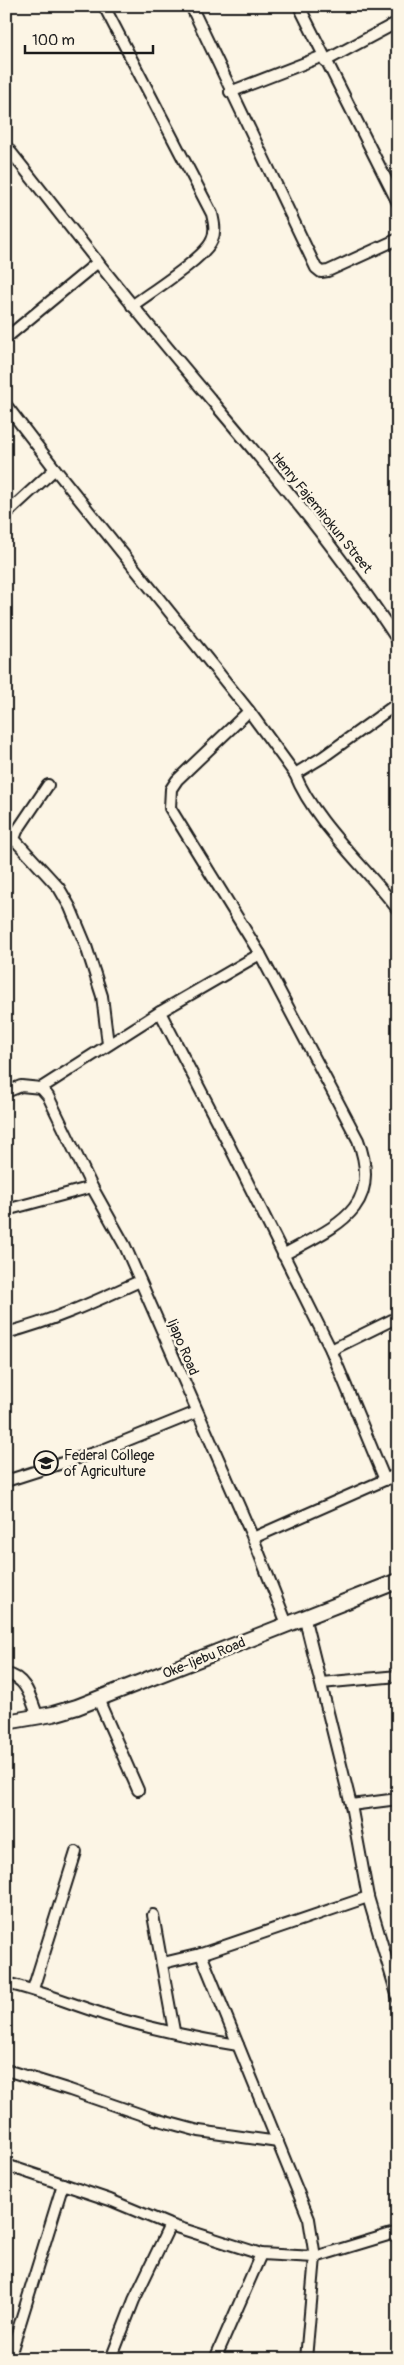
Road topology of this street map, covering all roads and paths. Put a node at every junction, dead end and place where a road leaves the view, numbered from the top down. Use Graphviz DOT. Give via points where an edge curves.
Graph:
graph roads {
  1 [pos="104,6"];
  2 [pos="191,6"];
  3 [pos="300,6"];
  4 [pos="398,22"];
  5 [pos="324,58"];
  6 [pos="230,92"];
  7 [pos="6,146"];
  8 [pos="398,203"];
  9 [pos="398,239"];
  10 [pos="98,262"];
  11 [pos="132,306"];
  12 [pos="6,338"];
  13 [pos="6,405"];
  14 [pos="55,469"];
  15 [pos="6,514"];
  16 [pos="398,641"];
  17 [pos="398,703"];
  18 [pos="249,711"];
  19 [pos="295,774"];
  20 [pos="48,785"];
  21 [pos="398,910"];
  22 [pos="260,954"];
  23 [pos="160,1012"];
  24 [pos="108,1044"];
  25 [pos="41,1088"];
  26 [pos="6,1092"];
  27 [pos="92,1187"];
  28 [pos="6,1210"];
  29 [pos="283,1255"];
  30 [pos="140,1282"];
  31 [pos="398,1317"];
  32 [pos="6,1333"];
  33 [pos="331,1350"];
  34 [pos="197,1412"];
  35 [pos="398,1474"];
  36 [pos="385,1480"];
  37 [pos="6,1481"];
  38 [pos="253,1538"];
  39 [pos="398,1581"];
  40 [pos="304,1616"];
  41 [pos="287,1624"];
  42 [pos="6,1674"];
  43 [pos="398,1676"];
  44 [pos="321,1683"];
  45 [pos="98,1699"];
  46 [pos="38,1717"];
  47 [pos="6,1722"];
  48 [pos="138,1790"];
  49 [pos="398,1799"];
  50 [pos="351,1805"];
  51 [pos="76,1852"];
  52 [pos="368,1897"];
  53 [pos="153,1915"];
  54 [pos="200,1954"];
  55 [pos="163,1963"];
  56 [pos="6,1983"];
  57 [pos="33,1989"];
  58 [pos="398,1998"];
  59 [pos="174,2031"];
  60 [pos="238,2045"];
  61 [pos="6,2070"];
  62 [pos="278,2142"];
  63 [pos="6,2165"];
  64 [pos="63,2184"];
  65 [pos="170,2225"];
  66 [pos="398,2232"];
  67 [pos="261,2254"];
  68 [pos="315,2257"];
  69 [pos="8,2359"];
  70 [pos="110,2359"];
  71 [pos="215,2359"];
  72 [pos="306,2359"];
  1 -- 11 [label="street" via="212,214 215,230 211,242 201,254"];
  2 -- 6 [label="street"];
  3 -- 5 [label="street"];
  4 -- 5 [label="street"];
  5 -- 6 [label="street"];
  5 -- 8 [label="street"];
  6 -- 9 [label="street" via="316,268 321,272 328,271"];
  7 -- 10 [label="street, Henry Fajemirokun Street"];
  10 -- 11 [label="street, Henry Fajemirokun Street"];
  10 -- 12 [label="street"];
  11 -- 16 [label="street, Henry Fajemirokun Street" via="364,588"];
  13 -- 14 [label="street"];
  14 -- 15 [label="street"];
  14 -- 18 [label="street"];
  17 -- 19 [label="street"];
  18 -- 19 [label="street"];
  18 -- 22 [label="street" via="177,780 169,799 170,808"];
  19 -- 21 [label="street" via="309,804"];
  20 -- 24 [label="street" via="14,839 59,888 70,907 102,996"];
  22 -- 23 [label="street"];
  22 -- 29 [label="street" via="358,1140 365,1160 366,1184 361,1199 350,1213 328,1230"];
  23 -- 24 [label="street"];
  23 -- 29 [label="street"];
  24 -- 25 [label="street"];
  25 -- 26 [label="street" via="22,1086"];
  25 -- 27 [label="street, Ijapo Road" via="48,1096"];
  27 -- 28 [label="street"];
  27 -- 30 [label="street, Ijapo Road" via="125,1246"];
  29 -- 33 [label="street"];
  30 -- 32 [label="street" via="71,1313"];
  30 -- 34 [label="street, Ijapo Road"];
  31 -- 33 [label="street"];
  33 -- 36 [label="street"];
  34 -- 37 [label="street" via="103,1450"];
  34 -- 38 [label="street, Ijapo Road"];
  35 -- 36 [label="street"];
  36 -- 38 [label="street"];
  38 -- 41 [label="street, Ijapo Road"];
  39 -- 40 [label="main road, Oke-Ijebu Road"];
  40 -- 41 [label="main road, Oke-Ijebu Road"];
  40 -- 44 [label="street"];
  41 -- 45 [label="main road, Oke-Ijebu Road"];
  42 -- 46 [label="street" via="24,1683"];
  43 -- 44 [label="street"];
  44 -- 50 [label="street"];
  45 -- 46 [label="main road, Oke-Ijebu Road"];
  45 -- 48 [label="street"];
  46 -- 47 [label="main road, Oke-Ijebu Road"];
  49 -- 50 [label="street"];
  50 -- 52 [label="street"];
  51 -- 57 [label="street"];
  52 -- 54 [label="street"];
  52 -- 58 [label="street"];
  53 -- 55 [label="street"];
  54 -- 55 [label="street"];
  54 -- 60 [label="street"];
  55 -- 59 [label="street"];
  56 -- 57 [label="street"];
  57 -- 59 [label="street" via="119,2019"];
  59 -- 60 [label="street"];
  60 -- 62 [label="street"];
  61 -- 62 [label="street" via="199,2131"];
  62 -- 68 [label="street" via="309,2218"];
  63 -- 64 [label="street"];
  64 -- 65 [label="street"];
  64 -- 69 [label="street"];
  65 -- 67 [label="street"];
  65 -- 70 [label="street"];
  66 -- 68 [label="street"];
  67 -- 68 [label="street"];
  67 -- 71 [label="street"];
  68 -- 72 [label="street"];
}
